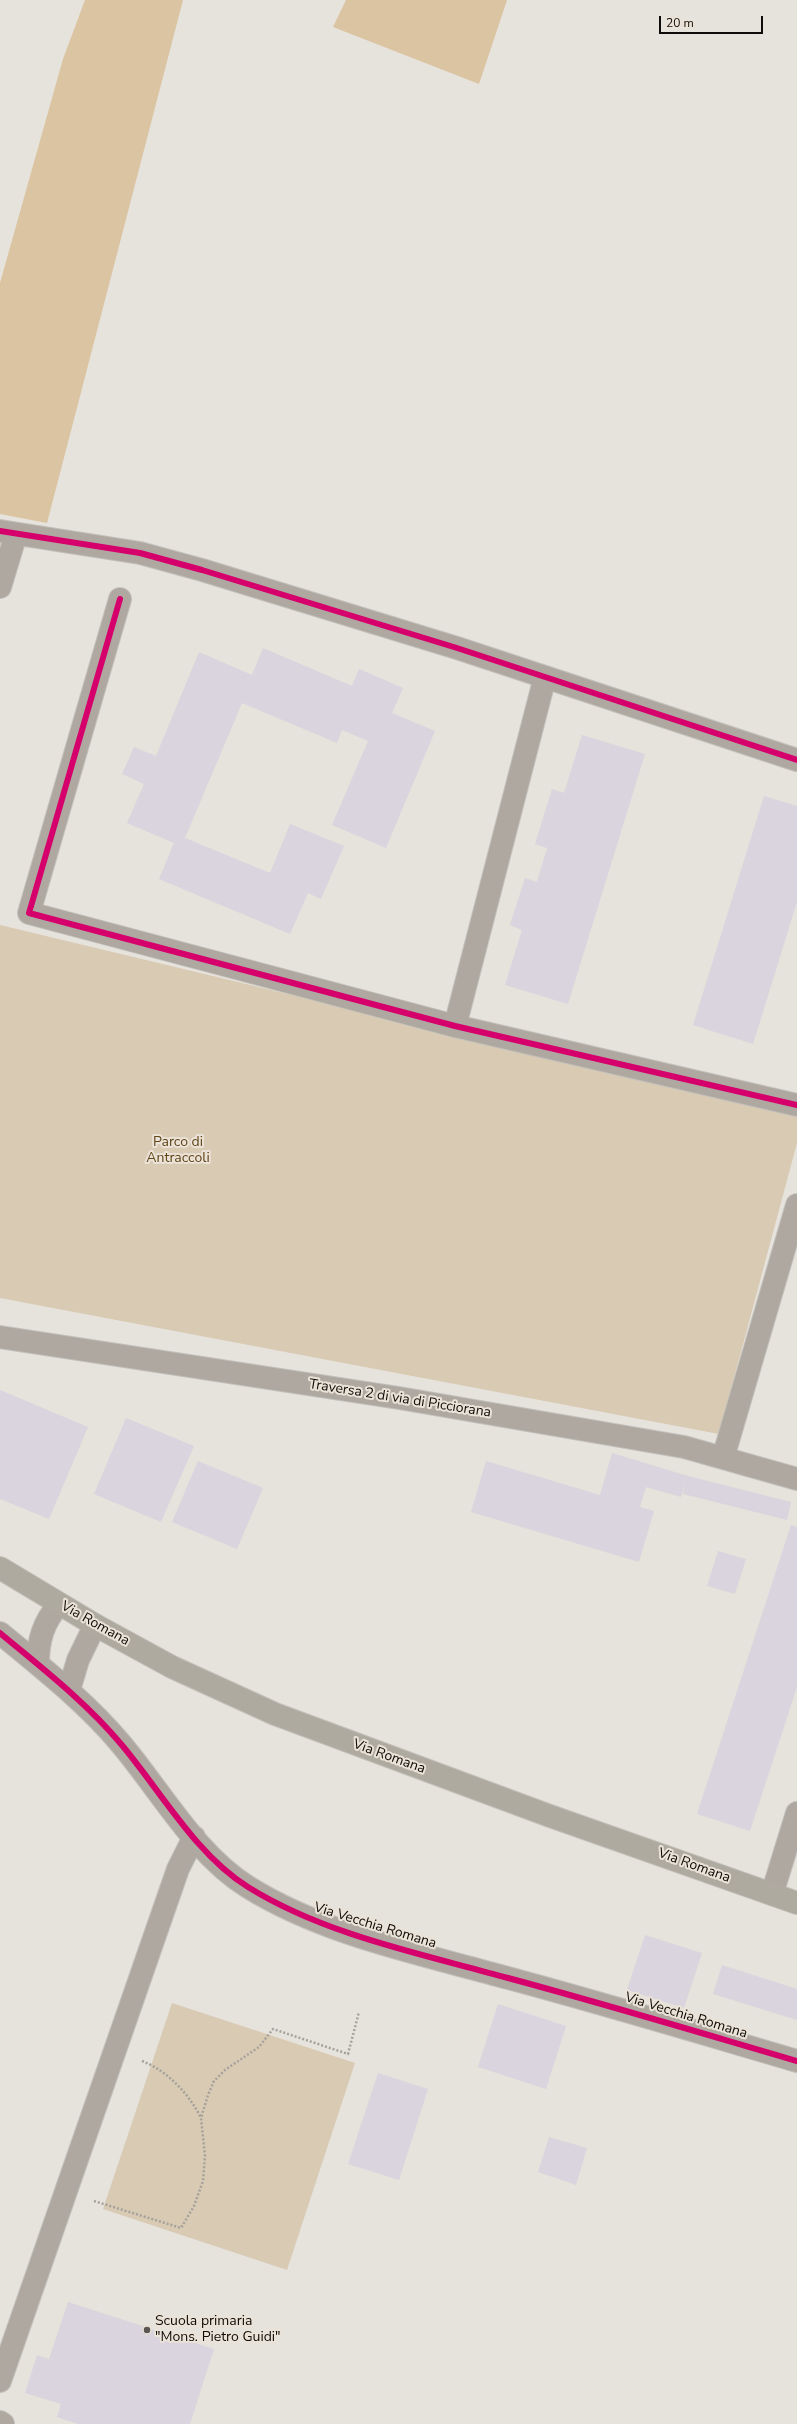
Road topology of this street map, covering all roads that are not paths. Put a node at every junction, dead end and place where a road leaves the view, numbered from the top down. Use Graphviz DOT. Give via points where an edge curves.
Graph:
graph roads {
  1 [pos="8,533"];
  2 [pos="0,587"];
  3 [pos="120,599"];
  4 [pos="545,677"];
  5 [pos="797,760"];
  6 [pos="455,1026"];
  7 [pos="797,1105"];
  8 [pos="797,1206"];
  9 [pos="0,1337"];
  10 [pos="723,1458"];
  11 [pos="797,1479"];
  12 [pos="0,1568"];
  13 [pos="59,1604"];
  14 [pos="95,1625"];
  15 [pos="0,1633"];
  16 [pos="38,1664"];
  17 [pos="69,1690"];
  18 [pos="797,1813"];
  19 [pos="194,1837"];
  20 [pos="772,1894"];
  21 [pos="797,1903"];
  22 [pos="797,2061"];
  23 [pos="0,2381"];
  24 [pos="0,2422"];
  25 [pos="3,2424"];
  1 -- 2 [label="street"];
  1 -- 4 [label="street" via="154,556"];
  3 -- 6 [label="street" via="29,913"];
  4 -- 5 [label="street"];
  4 -- 6 [label="street"];
  6 -- 7 [label="street"];
  8 -- 10 [label="street"];
  9 -- 10 [label="street, Traversa 2 di via di Picciorana" via="399,1398 684,1447"];
  10 -- 11 [label="street, Traversa 2 di via di Picciorana"];
  12 -- 13 [label="main road, Via Romana"];
  13 -- 14 [label="main road, Via Romana"];
  13 -- 16 [label="street" via="50,1614 40,1633"];
  14 -- 17 [label="street" via="78,1660"];
  14 -- 20 [label="main road, Via Romana" via="205,1683 275,1714 550,1816"];
  15 -- 16 [label="street, Via Vecchia Romana"];
  16 -- 17 [label="street, Via Vecchia Romana"];
  17 -- 19 [label="street, Via Vecchia Romana" via="120,1742"];
  18 -- 20 [label="street"];
  19 -- 22 [label="street, Via Vecchia Romana" via="213,1860 247,1887 312,1920 402,1949 614,2006"];
  19 -- 23 [label="street" via="178,1869"];
  20 -- 21 [label="main road, Via Romana"];
  24 -- 25 [label="street"];
}
